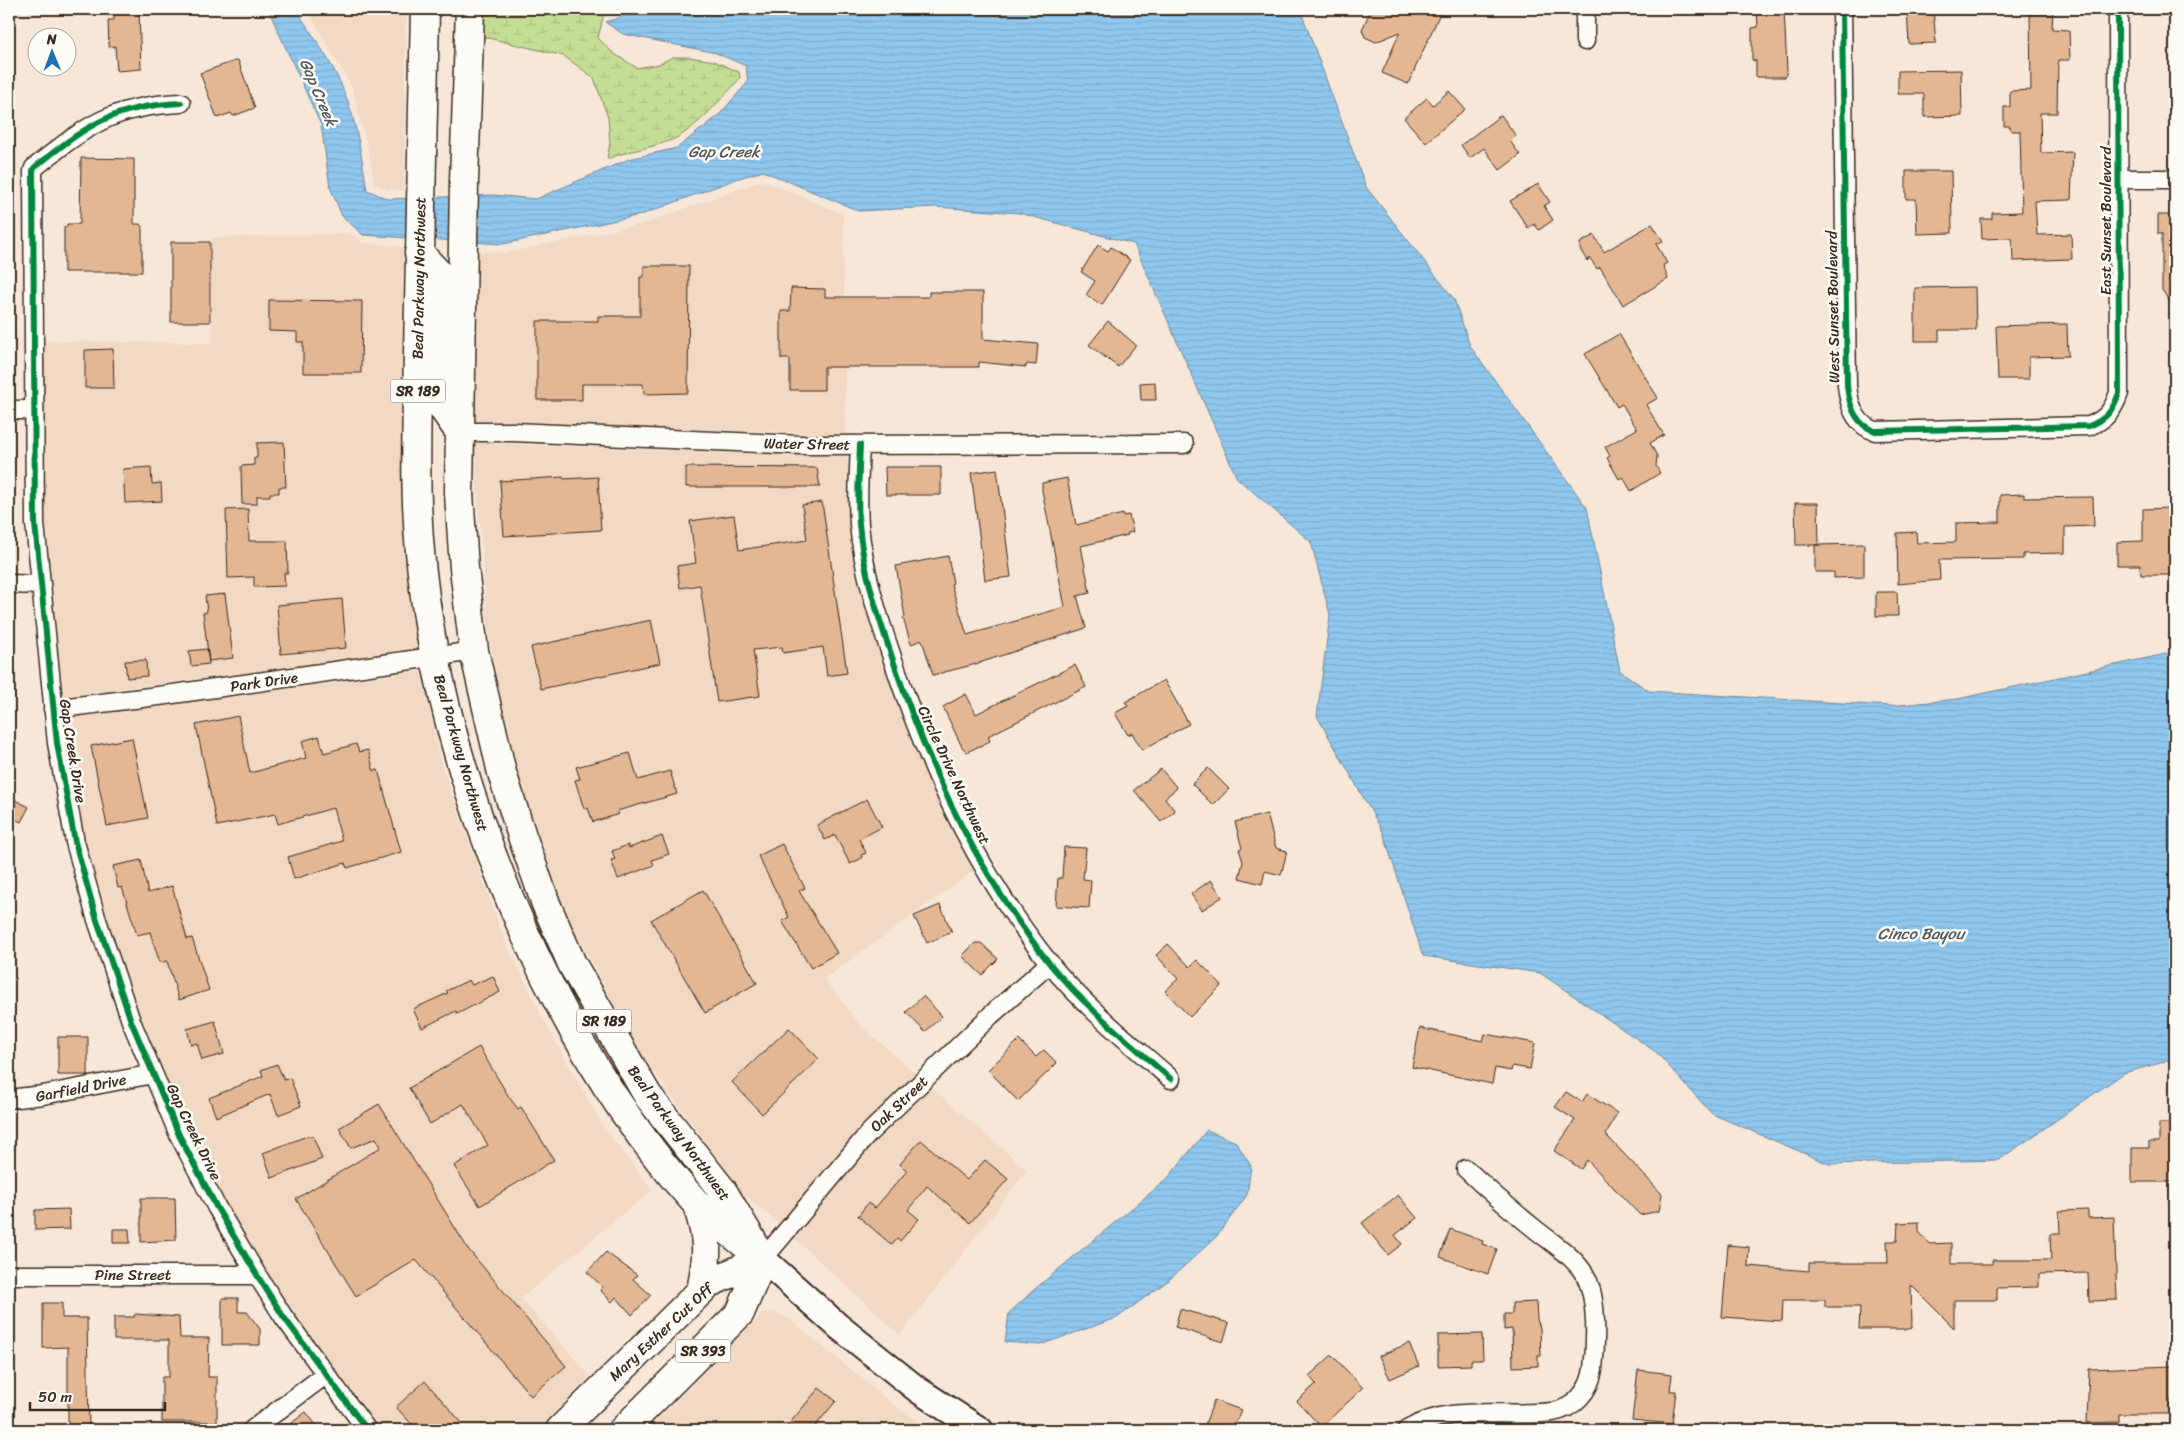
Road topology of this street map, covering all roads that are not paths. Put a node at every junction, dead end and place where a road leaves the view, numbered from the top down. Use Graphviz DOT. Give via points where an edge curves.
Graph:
graph roads {
  1 [pos="425,9"];
  2 [pos="470,9"];
  3 [pos="1585,9"];
  4 [pos="1842,9"];
  5 [pos="2118,9"];
  6 [pos="1585,41"];
  7 [pos="181,103"];
  8 [pos="2118,178"];
  9 [pos="2175,179"];
  10 [pos="419,253"];
  11 [pos="9,410"];
  12 [pos="33,410"];
  13 [pos="2097,423"];
  14 [pos="460,432"];
  15 [pos="1184,444"];
  16 [pos="860,445"];
  17 [pos="9,584"];
  18 [pos="40,585"];
  19 [pos="474,651"];
  20 [pos="434,658"];
  21 [pos="53,709"];
  22 [pos="487,842"];
  23 [pos="565,949"];
  24 [pos="1050,964"];
  25 [pos="153,1074"];
  26 [pos="1170,1079"];
  27 [pos="9,1099"];
  28 [pos="1466,1169"];
  29 [pos="697,1205"];
  30 [pos="763,1259"];
  31 [pos="9,1275"];
  32 [pos="257,1275"];
  33 [pos="701,1291"];
  34 [pos="325,1375"];
  35 [pos="252,1430"];
  36 [pos="367,1430"];
  37 [pos="560,1430"];
  38 [pos="624,1430"];
  39 [pos="980,1430"];
  40 [pos="1407,1430"];
  1 -- 10 [label="main road, Beal Parkway Northwest / SR 189"];
  2 -- 14 [label="main road, Beal Parkway Northwest / SR 189"];
  3 -- 6 [label="street"];
  4 -- 13 [label="street, West Sunset Boulevard" via="1847,386 1854,413 1861,423 1875,431 2016,429"];
  5 -- 8 [label="street, East Sunset Boulevard"];
  7 -- 12 [label="street, Gap Creek Drive" via="134,108 112,115 70,139 34,168"];
  8 -- 9 [label="street"];
  8 -- 13 [label="street, East Sunset Boulevard" via="2119,392 2114,408"];
  10 -- 14 [label="main road" via="438,273 440,391 444,410"];
  10 -- 20 [label="main road, Beal Parkway Northwest / SR 189" via="417,504"];
  11 -- 12 [label="street"];
  12 -- 18 [label="street, Gap Creek Drive" via="35,524"];
  14 -- 16 [label="street, Water Street"];
  14 -- 19 [label="main road, Beal Parkway Northwest / SR 189" via="459,493"];
  15 -- 16 [label="street, Water Street"];
  16 -- 24 [label="street, Circle Drive Northwest" via="859,523 863,555 878,615 906,701 941,784 974,850"];
  17 -- 18 [label="street"];
  18 -- 21 [label="street, Gap Creek Drive"];
  19 -- 20 [label="street, Park Drive"];
  19 -- 23 [label="main road, Beal Parkway Northwest / SR 189" via="502,773"];
  20 -- 21 [label="street, Park Drive"];
  20 -- 22 [label="main road, Beal Parkway Northwest / SR 189" via="449,724"];
  21 -- 25 [label="street, Gap Creek Drive" via="75,842 131,1021"];
  22 -- 23 [label="main road" via="511,856 541,924"];
  22 -- 29 [label="main road, Beal Parkway Northwest / SR 189" via="537,960 597,1073 640,1137"];
  23 -- 30 [label="main road, Beal Parkway Northwest / SR 189" via="648,1096 722,1190"];
  24 -- 26 [label="street, Circle Drive Northwest"];
  24 -- 30 [label="street, Oak Street" via="868,1134"];
  25 -- 27 [label="street, Garfield Drive"];
  25 -- 32 [label="street, Gap Creek Drive" via="179,1135"];
  28 -- 40 [label="street" via="1492,1195 1572,1258 1585,1275 1594,1306 1593,1372 1587,1388 1568,1408 1552,1412 1458,1413 1422,1422"];
  29 -- 30 [label="main road, Beal Parkway Northwest / SR 189"];
  29 -- 33 [label="main road" via="706,1232 707,1249"];
  30 -- 33 [label="main road, Mary Esther Cut Off / SR 393" via="710,1283"];
  30 -- 38 [label="main road, SR 393" via="740,1313"];
  30 -- 39 [label="main road, Beal Parkway Northwest / SR 189" via="838,1326 918,1390"];
  31 -- 32 [label="street, Pine Street"];
  32 -- 34 [label="street, Gap Creek Drive"];
  33 -- 37 [label="main road, Mary Esther Cut Off / SR 393"];
  34 -- 35 [label="street"];
  34 -- 36 [label="street, Gap Creek Drive"];
}
